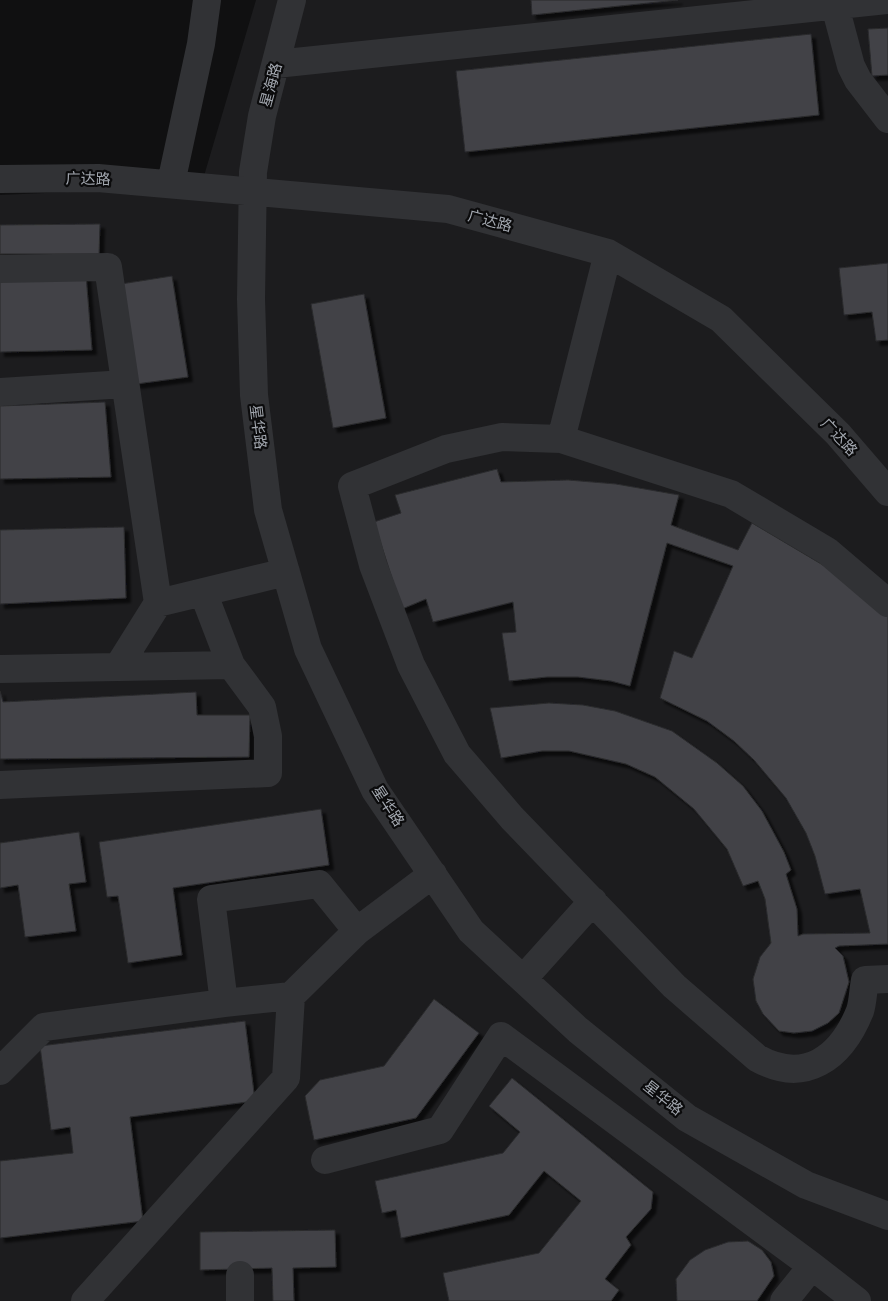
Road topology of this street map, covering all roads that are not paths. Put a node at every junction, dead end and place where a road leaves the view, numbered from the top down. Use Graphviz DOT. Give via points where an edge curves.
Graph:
graph roads {
  1 [pos="207,0"];
  2 [pos="292,0"];
  3 [pos="888,0"];
  4 [pos="835,6"];
  5 [pos="276,64"];
  6 [pos="888,119"];
  7 [pos="0,179"];
  8 [pos="253,181"];
  9 [pos="171,183"];
  10 [pos="608,253"];
  11 [pos="0,270"];
  12 [pos="125,384"];
  13 [pos="0,392"];
  14 [pos="562,439"];
  15 [pos="888,492"];
  16 [pos="286,572"];
  17 [pos="203,592"];
  18 [pos="888,603"];
  19 [pos="158,604"];
  20 [pos="231,666"];
  21 [pos="118,667"];
  22 [pos="0,669"];
  23 [pos="0,785"];
  24 [pos="433,874"];
  25 [pos="593,901"];
  26 [pos="357,931"];
  27 [pos="523,979"];
  28 [pos="888,979"];
  29 [pos="291,996"];
  30 [pos="224,1003"];
  31 [pos="0,1072"];
  32 [pos="325,1160"];
  33 [pos="888,1216"];
  34 [pos="812,1266"];
  35 [pos="84,1301"];
  36 [pos="784,1301"];
  37 [pos="857,1301"];
  1 -- 9 [label="street" via="201,44"];
  2 -- 5 [label="street, 星海路"];
  3 -- 4 [label="street"];
  4 -- 5 [label="street"];
  4 -- 6 [label="street" via="851,66"];
  5 -- 8 [label="street, 星海路" via="262,116"];
  7 -- 9 [label="street, 广达路" via="98,178"];
  8 -- 9 [label="street, 广达路"];
  8 -- 10 [label="street, 广达路" via="448,209"];
  8 -- 16 [label="street, 星华路" via="251,298 254,395 268,510"];
  10 -- 14 [label="street"];
  10 -- 15 [label="street, 广达路" via="721,319 838,434"];
  11 -- 12 [label="street" via="108,267"];
  12 -- 13 [label="street"];
  12 -- 19 [label="street"];
  14 -- 18 [label="street" via="731,494 827,551"];
  14 -- 25 [label="street" via="502,437 446,449 352,486 373,565 411,665 457,754 512,818"];
  16 -- 17 [label="street"];
  16 -- 24 [label="street, 星华路" via="308,649 376,790"];
  17 -- 19 [label="street"];
  17 -- 20 [label="street"];
  19 -- 21 [label="street"];
  20 -- 21 [label="street"];
  20 -- 23 [label="street" via="262,707 268,736 268,773"];
  21 -- 22 [label="street"];
  24 -- 26 [label="street"];
  24 -- 27 [label="street, 星华路" via="471,931"];
  25 -- 27 [label="street"];
  25 -- 28 [label="street" via="674,986 757,1058 777,1068 802,1069 830,1055 847,1037 860,1009 865,980"];
  26 -- 29 [label="street"];
  26 -- 30 [label="street" via="318,884 211,899"];
  27 -- 33 [label="street, 星华路" via="578,1030 687,1118 806,1185"];
  29 -- 30 [label="street"];
  29 -- 35 [label="street" via="286,1078"];
  30 -- 31 [label="street" via="44,1027"];
  32 -- 34 [label="street" via="440,1130 501,1036"];
  34 -- 36 [label="street"];
  34 -- 37 [label="street"];
}
